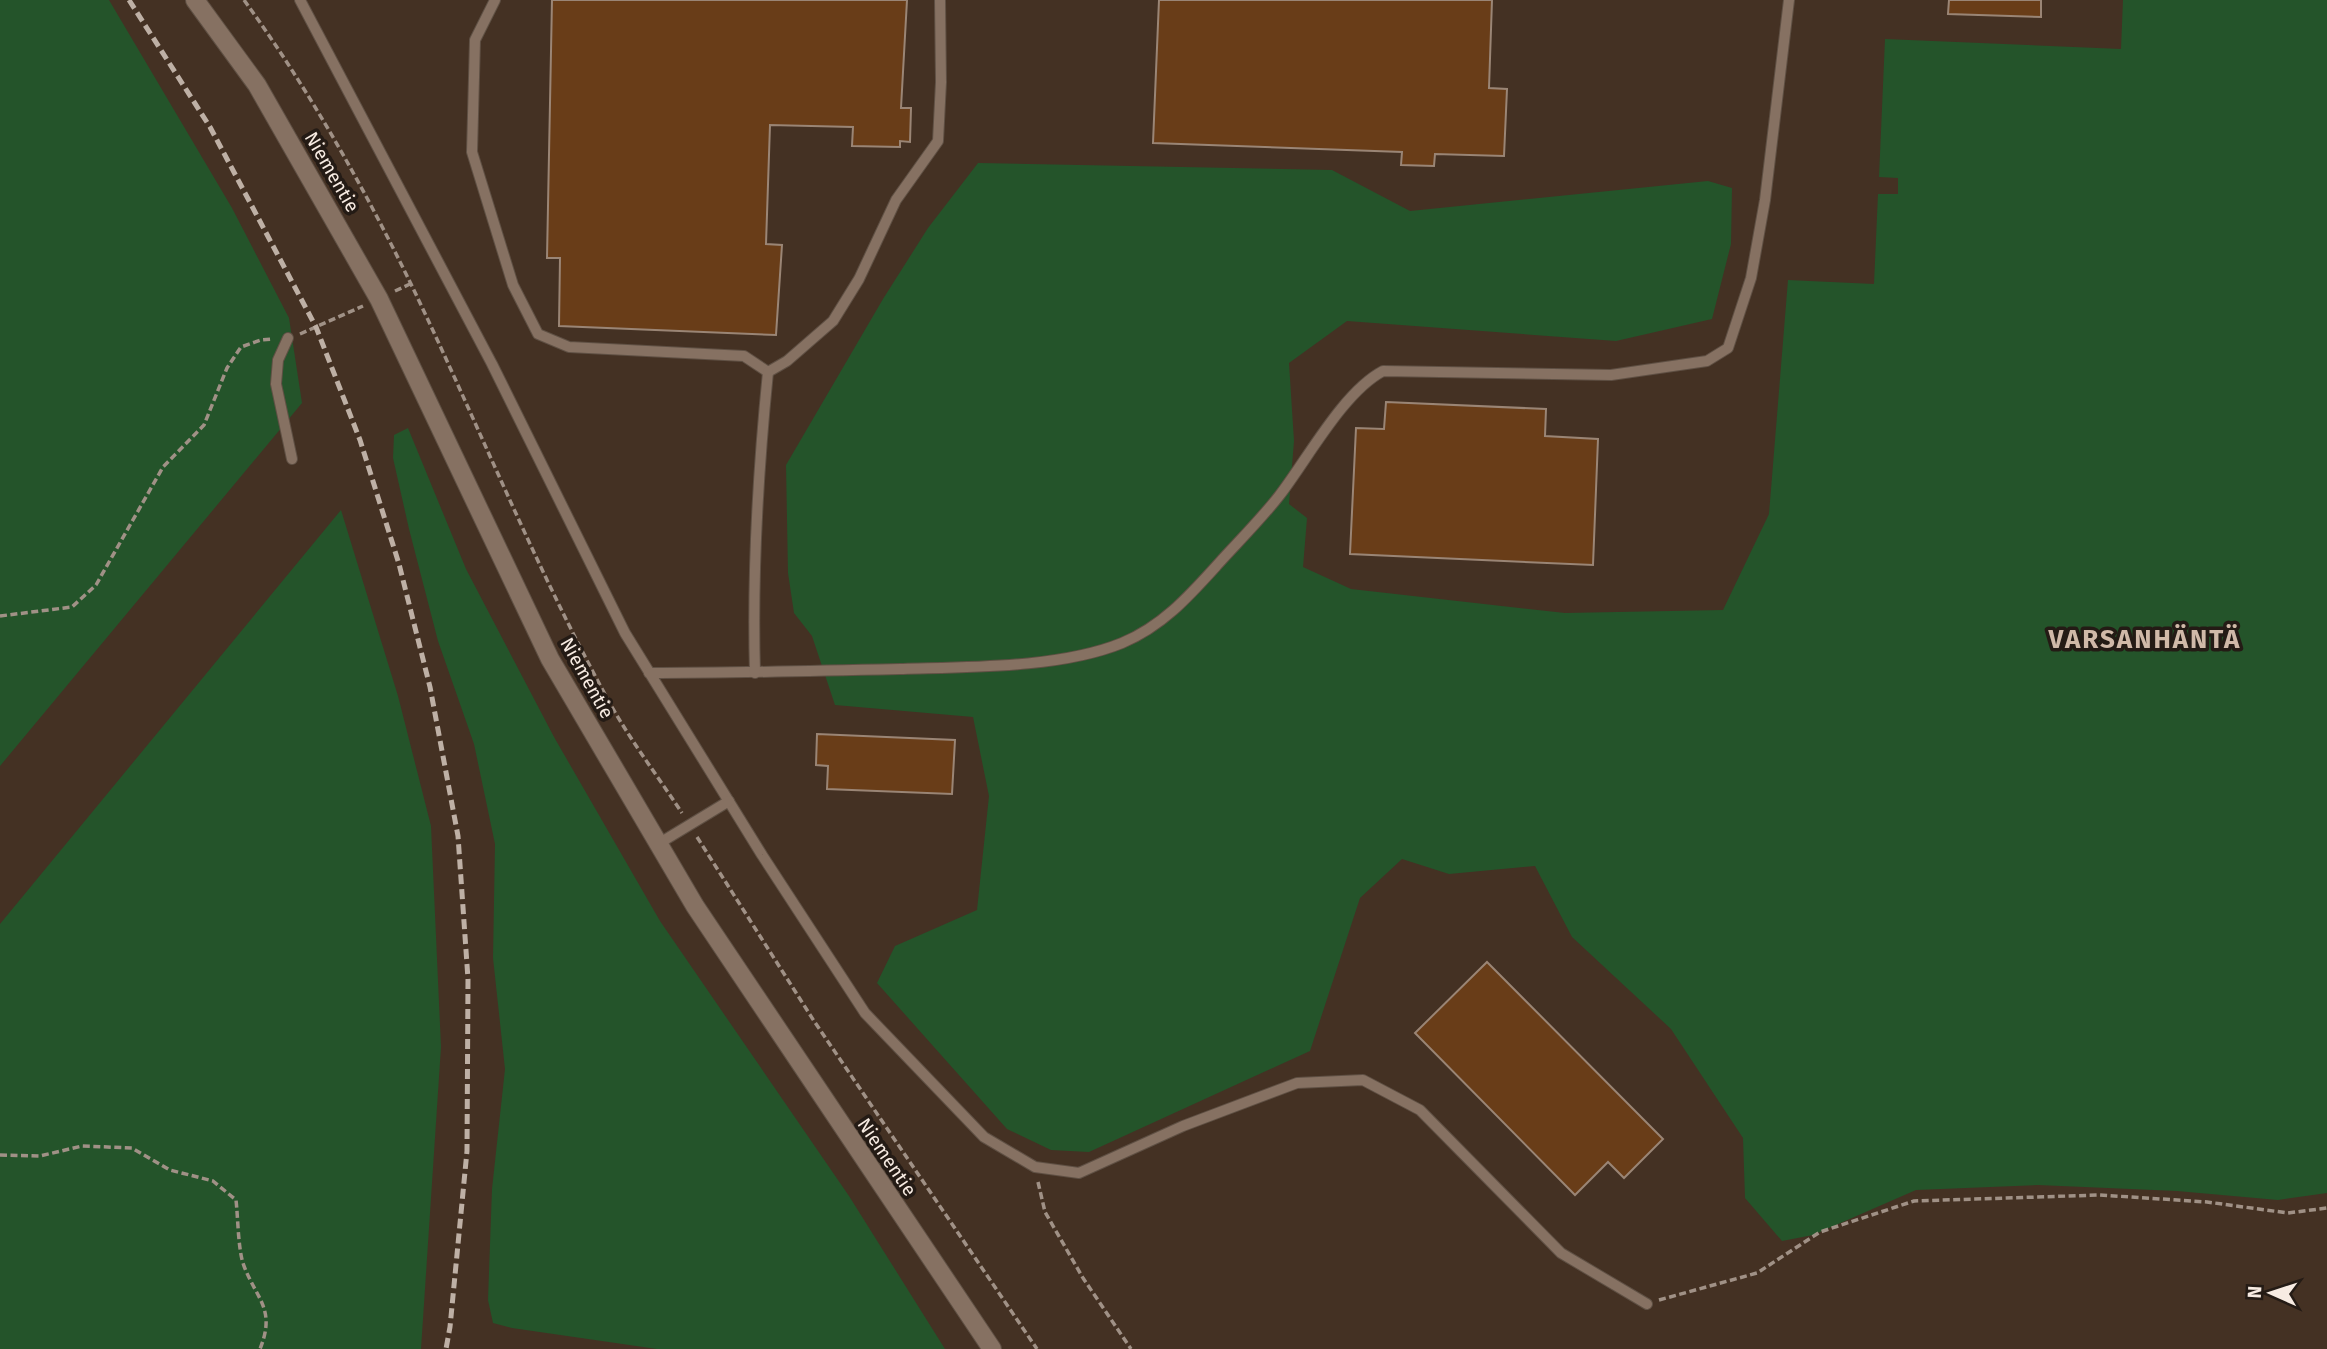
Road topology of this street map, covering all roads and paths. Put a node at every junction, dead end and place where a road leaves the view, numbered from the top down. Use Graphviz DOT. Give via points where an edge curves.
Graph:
graph roads {
  1 [pos="195,0"];
  2 [pos="244,0"];
  3 [pos="300,0"];
  4 [pos="495,0"];
  5 [pos="940,0"];
  6 [pos="1789,0"];
  7 [pos="411,284"];
  8 [pos="379,299"];
  9 [pos="288,338"];
  10 [pos="768,372"];
  11 [pos="292,459"];
  12 [pos="0,616"];
  13 [pos="649,673"];
  14 [pos="755,673"];
  15 [pos="729,802"];
  16 [pos="690,826"];
  17 [pos="658,844"];
  18 [pos="0,1155"];
  19 [pos="1035,1167"];
  20 [pos="2327,1208"];
  21 [pos="1647,1304"];
  22 [pos="260,1349"];
  23 [pos="992,1349"];
  24 [pos="1037,1349"];
  25 [pos="1131,1349"];
  1 -- 8 [label="main road, Niementie" via="257,85"];
  2 -- 7 [label="path" via="329,129"];
  3 -- 13 [label="lane"];
  4 -- 10 [label="lane" via="475,40 472,152 513,285 538,334 569,347 744,356"];
  5 -- 10 [label="lane" via="938,141 896,200 859,279 833,321"];
  6 -- 14 [label="lane" via="1765,200 1751,278 1728,348 1707,361 1611,375 1383,371 1370,378 1334,419 1279,497 1184,603 1123,642 1086,654 1013,664"];
  7 -- 8 [label="path"];
  7 -- 16 [label="path" via="548,584 613,709"];
  8 -- 9 [label="path"];
  8 -- 17 [label="main road, Niementie" via="550,659"];
  9 -- 11 [label="lane" via="278,360 276,384"];
  9 -- 12 [label="path" via="241,347 227,368 204,425 163,467 96,585 72,607"];
  10 -- 14 [label="lane" via="758,482"];
  13 -- 14 [label="lane"];
  13 -- 15 [label="lane"];
  15 -- 16 [label="lane"];
  15 -- 19 [label="lane" via="865,1013 984,1137"];
  16 -- 17 [label="lane"];
  16 -- 24 [label="path" via="814,1021"];
  17 -- 23 [label="main road, Niementie"];
  18 -- 22 [label="path" via="40,1156 82,1146 132,1148 170,1170 213,1181 236,1200 243,1264 264,1303 266,1334"];
  19 -- 21 [label="lane" via="1079,1173 1183,1126 1297,1083 1363,1080 1420,1110 1561,1253"];
  19 -- 25 [label="path" via="1045,1212"];
  20 -- 21 [label="path" via="2287,1213 2100,1195 1914,1200 1820,1232 1756,1273"];
}
